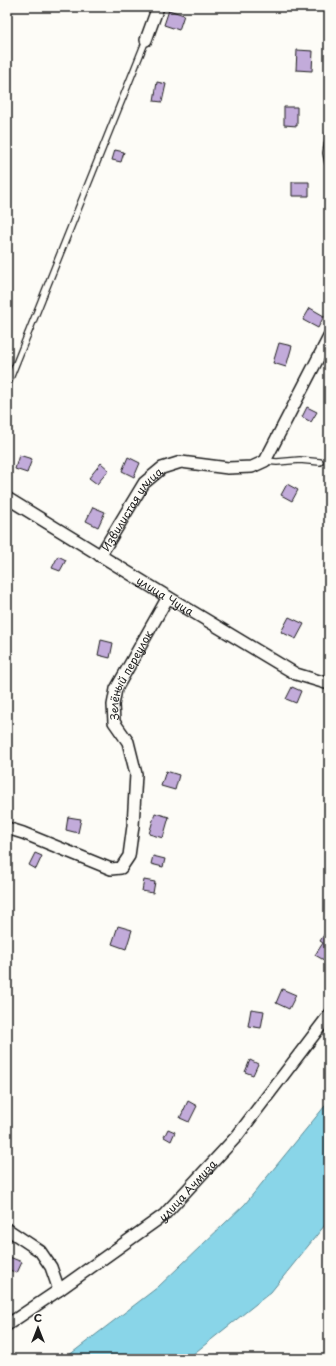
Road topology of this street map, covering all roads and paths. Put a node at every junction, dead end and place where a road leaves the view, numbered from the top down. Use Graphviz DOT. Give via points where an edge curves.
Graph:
graph roads {
  1 [pos="158,7"];
  2 [pos="146,40"];
  3 [pos="329,134"];
  4 [pos="329,164"];
  5 [pos="329,337"];
  6 [pos="7,386"];
  7 [pos="265,462"];
  8 [pos="320,462"];
  9 [pos="7,498"];
  10 [pos="100,556"];
  11 [pos="168,597"];
  12 [pos="329,684"];
  13 [pos="7,828"];
  14 [pos="329,1015"];
  15 [pos="7,1229"];
  16 [pos="59,1290"];
  17 [pos="7,1325"];
  1 -- 2 [label="street"];
  2 -- 6 [label="lane"];
  3 -- 4 [label="lane" via="326,153"];
  5 -- 7 [label="street"];
  7 -- 8 [label="lane"];
  7 -- 10 [label="street, Извилистая улица" via="252,467 228,468 182,462 162,468 144,484"];
  9 -- 10 [label="street, улица Чуца"];
  10 -- 11 [label="street, улица Чуца"];
  11 -- 12 [label="street, улица Чуца" via="296,674"];
  11 -- 13 [label="street, Зелёный переулок" via="116,689 113,705 114,722 128,742 136,774 129,856 121,868 111,869"];
  14 -- 16 [label="street, улица Ачмиза" via="237,1136 164,1215"];
  15 -- 16 [label="street" via="40,1251 51,1267"];
  16 -- 17 [label="street, улица Ачмиза"];
}
